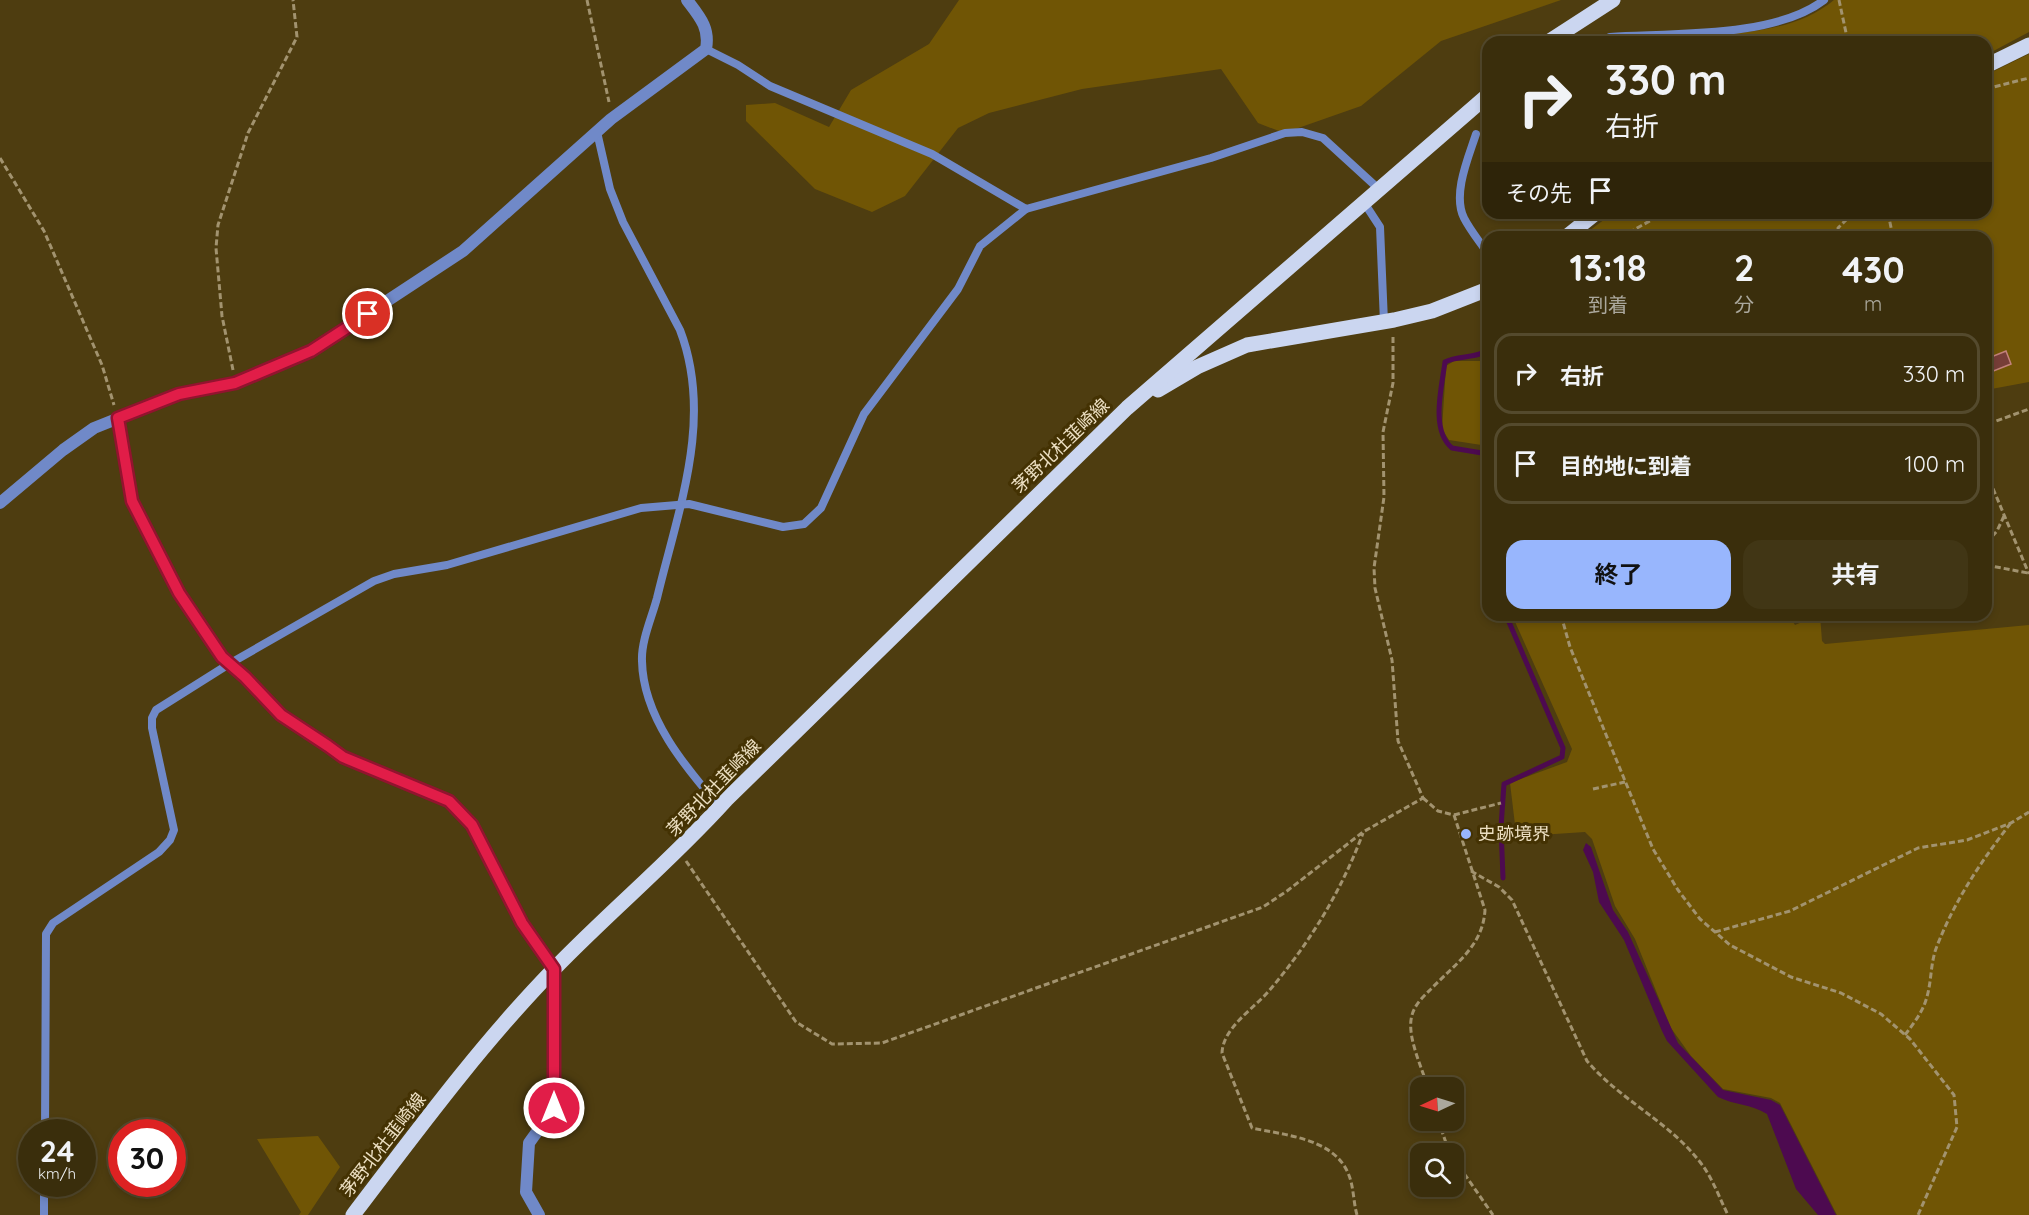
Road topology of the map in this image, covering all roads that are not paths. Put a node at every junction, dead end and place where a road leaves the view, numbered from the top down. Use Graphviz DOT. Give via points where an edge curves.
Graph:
graph roads {
  1 [pos="687,0"];
  2 [pos="1613,0"];
  3 [pos="1824,0"];
  4 [pos="1557,36"];
  5 [pos="1626,36"];
  6 [pos="2029,45"];
  7 [pos="706,50"];
  8 [pos="1992,63"];
  9 [pos="1482,100"];
  10 [pos="597,132"];
  11 [pos="1476,134"];
  12 [pos="1381,190"];
  13 [pos="1365,204"];
  14 [pos="1026,209"];
  15 [pos="1588,219"];
  16 [pos="1574,231"];
  17 [pos="1482,245"];
  18 [pos="1482,291"];
  19 [pos="1389,321"];
  20 [pos="1127,408"];
  21 [pos="118,418"];
  22 [pos="0,503"];
  23 [pos="680,504"];
  24 [pos="229,664"];
  25 [pos="720,807"];
  26 [pos="554,969"];
  27 [pos="45,1119"];
  28 [pos="44,1197"];
  29 [pos="44,1215"];
  30 [pos="353,1215"];
  31 [pos="539,1215"];
  1 -- 7 [label="street" via="705,23"];
  2 -- 4 [label="main road"];
  3 -- 5 [label="lane" via="1810,11 1784,21 1750,28"];
  6 -- 8 [label="main road"];
  7 -- 10 [label="street"];
  7 -- 14 [label="lane" via="770,86 932,154"];
  9 -- 12 [label="main road, 茅野北杜韮崎線"];
  10 -- 21 [label="street" via="463,251 311,351 235,383 179,394"];
  10 -- 23 [label="lane" via="609,189 687,348 696,393 694,443"];
  11 -- 17 [label="lane" via="1466,166 1462,216"];
  12 -- 13 [label="main road, 茅野北杜韮崎線"];
  12 -- 14 [label="lane" via="1323,138 1302,132"];
  13 -- 19 [label="lane" via="1380,226"];
  13 -- 20 [label="main road, 茅野北杜韮崎線"];
  14 -- 23 [label="lane" via="980,246 958,289 864,414 821,508 804,524 783,527"];
  15 -- 16 [label="main road"];
  18 -- 19 [label="main road, 茅野北杜韮崎線" via="1432,311"];
  19 -- 20 [label="main road, 茅野北杜韮崎線" via="1247,345 1197,367"];
  20 -- 25 [label="main road, 茅野北杜韮崎線"];
  21 -- 22 [label="street" via="94,428 63,450"];
  21 -- 24 [label="street" via="132,501 184,602"];
  23 -- 24 [label="lane" via="641,508 447,566 374,581"];
  23 -- 25 [label="lane" via="642,660 651,709 688,771"];
  24 -- 26 [label="street" via="281,715 343,757 449,801 472,825 522,923"];
  24 -- 27 [label="lane" via="156,710 152,718 174,830 170,840 159,852 53,923 46,934"];
  25 -- 26 [label="main road, 茅野北杜韮崎線" via="679,852"];
  26 -- 30 [label="main road, 茅野北杜韮崎線" via="474,1060"];
  26 -- 31 [label="street" via="554,1108 529,1143 526,1192"];
  28 -- 29 [label="lane"];
}
